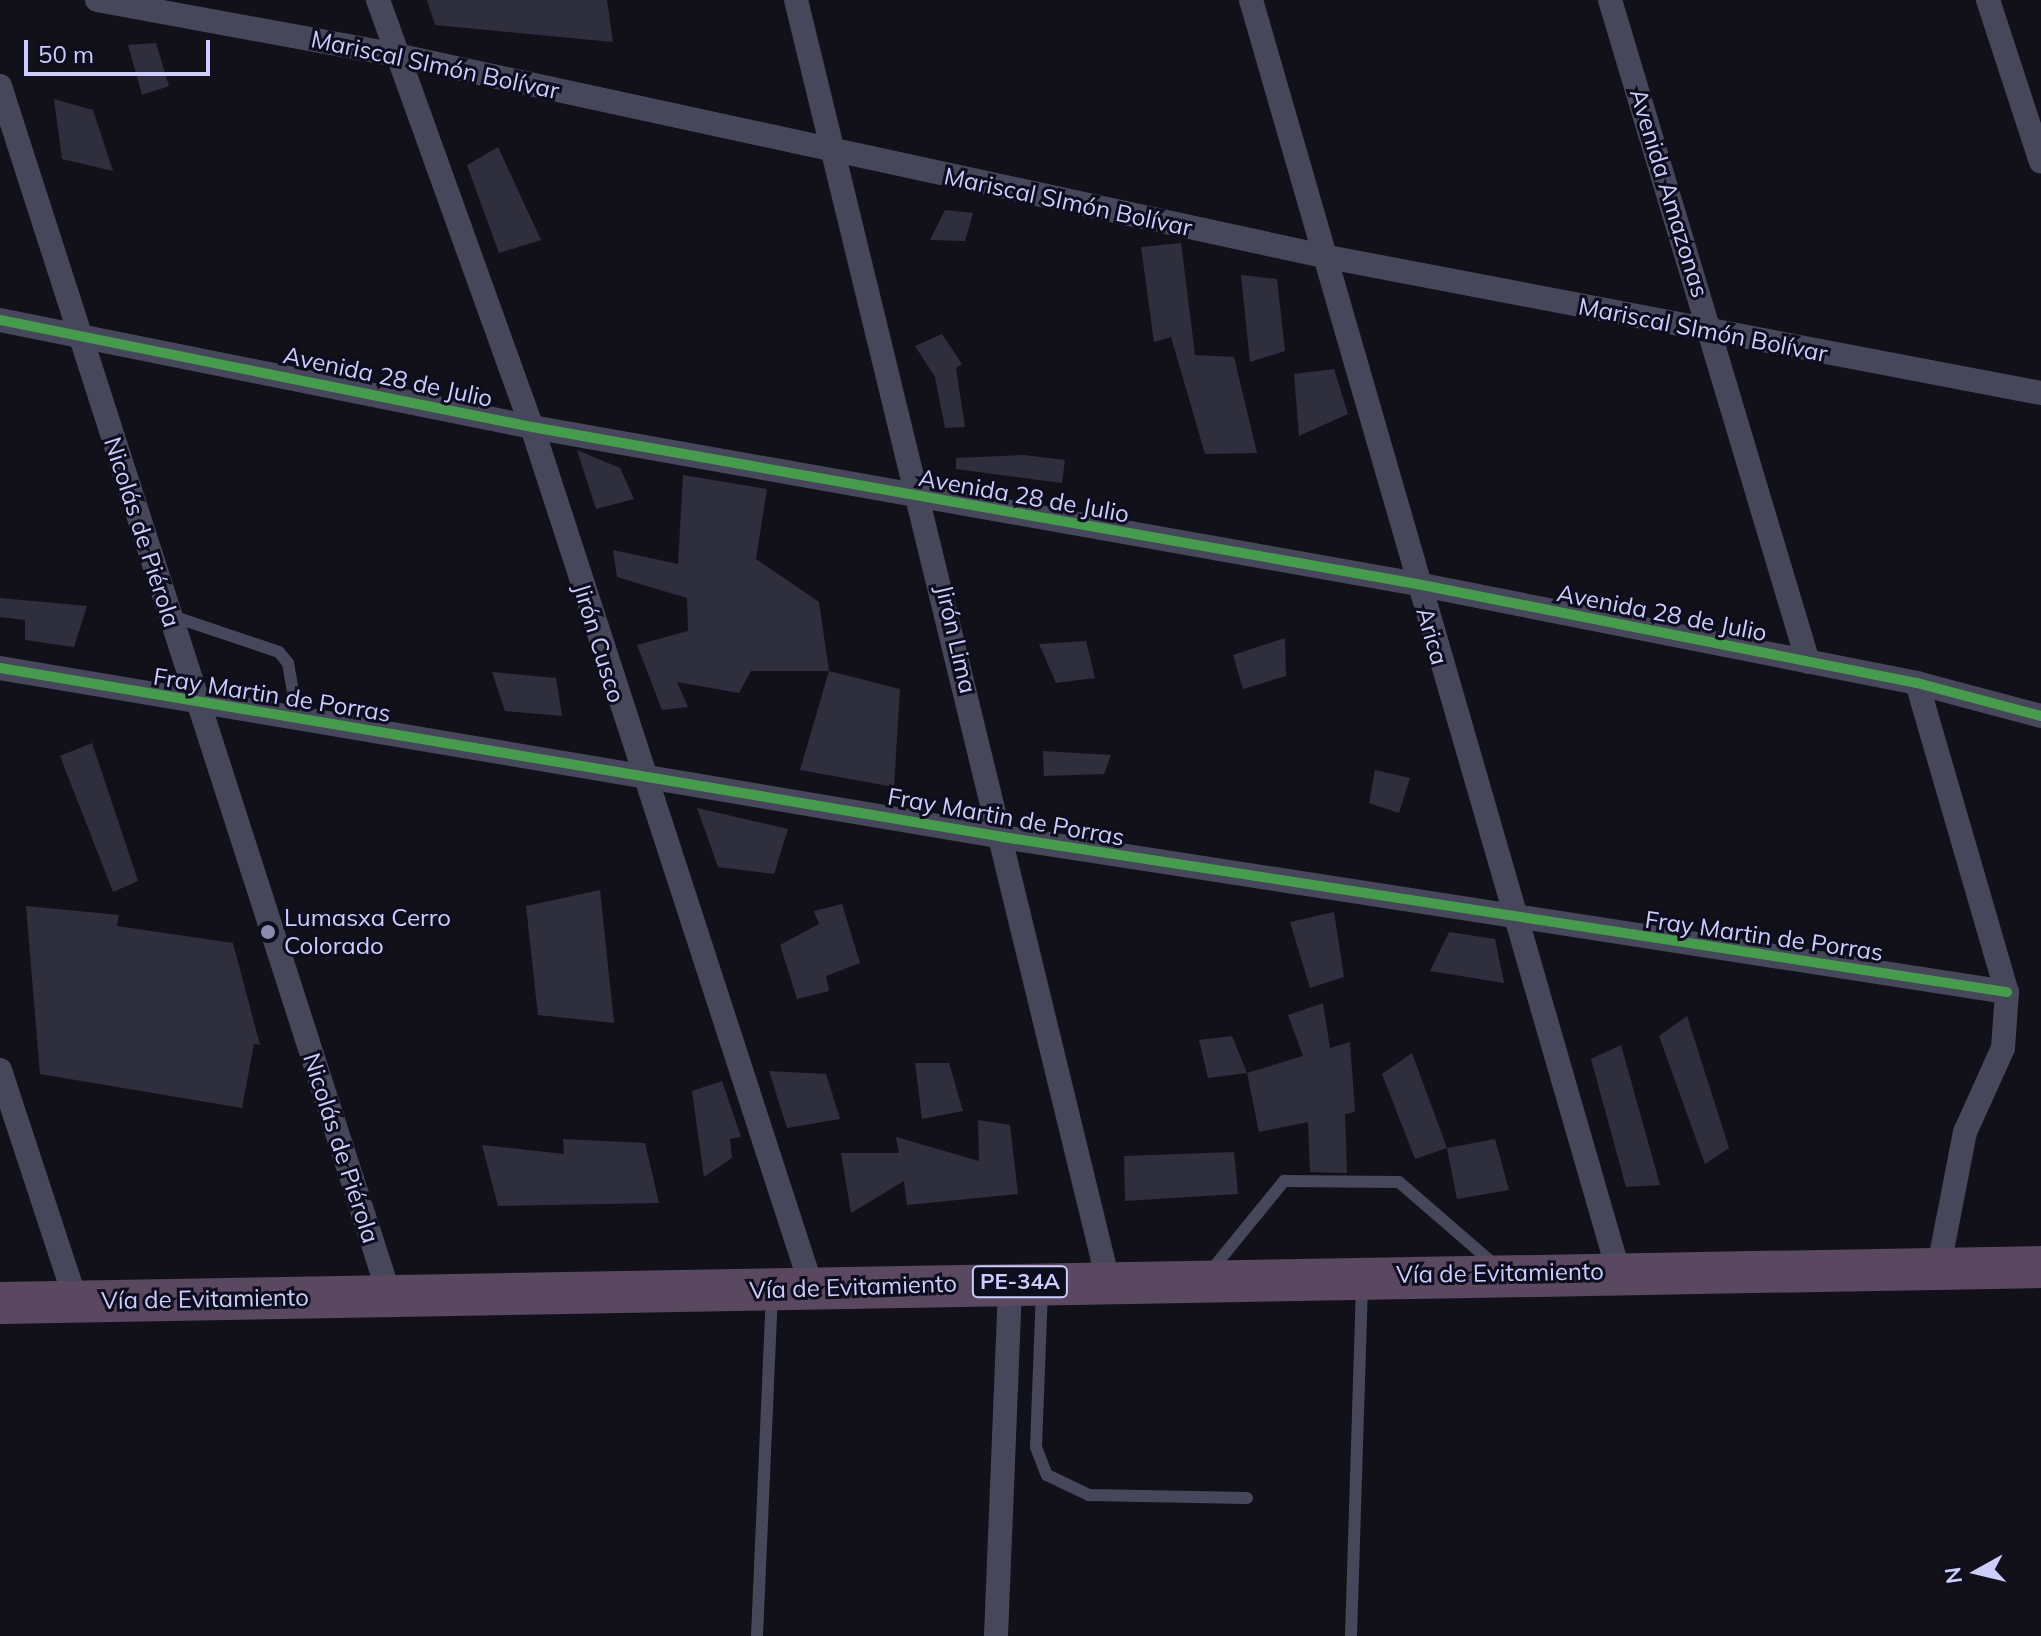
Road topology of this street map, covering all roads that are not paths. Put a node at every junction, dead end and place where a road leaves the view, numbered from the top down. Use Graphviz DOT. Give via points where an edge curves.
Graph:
graph roads {
  1 [pos="97,0"];
  2 [pos="378,0"];
  3 [pos="796,0"];
  4 [pos="1251,0"];
  5 [pos="1610,0"];
  6 [pos="1988,0"];
  7 [pos="396,55"];
  8 [pos="0,86"];
  9 [pos="832,153"];
  10 [pos="2041,162"];
  11 [pos="1328,257"];
  12 [pos="0,320"];
  13 [pos="1713,332"];
  14 [pos="79,333"];
  15 [pos="2041,393"];
  16 [pos="532,427"];
  17 [pos="923,499"];
  18 [pos="1417,584"];
  19 [pos="168,614"];
  20 [pos="1808,662"];
  21 [pos="0,668"];
  22 [pos="1917,683"];
  23 [pos="197,705"];
  24 [pos="2041,716"];
  25 [pos="298,721"];
  26 [pos="639,773"];
  27 [pos="1003,837"];
  28 [pos="1515,920"];
  29 [pos="2007,992"];
  30 [pos="0,1070"];
  31 [pos="1939,1266"];
  32 [pos="2041,1267"];
  33 [pos="1618,1270"];
  34 [pos="1504,1273"];
  35 [pos="1363,1276"];
  36 [pos="1204,1279"];
  37 [pos="1108,1281"];
  38 [pos="1026,1282"];
  39 [pos="792,1289"];
  40 [pos="390,1297"];
  41 [pos="76,1301"];
  42 [pos="0,1303"];
  43 [pos="1247,1498"];
  44 [pos="757,1636"];
  45 [pos="996,1636"];
  46 [pos="1351,1636"];
  1 -- 7 [label="street, Mariscal SImón Bolívar"];
  2 -- 7 [label="street, Jirón Cusco"];
  3 -- 9 [label="street, Jirón Lima"];
  4 -- 11 [label="street, Arica"];
  5 -- 13 [label="street, Avenida Amazonas"];
  6 -- 10 [label="street"];
  7 -- 9 [label="street, Mariscal SImón Bolívar"];
  7 -- 16 [label="street, Jirón Cusco"];
  8 -- 14 [label="street, Nicolás de Piérola"];
  9 -- 11 [label="street, Mariscal SImón Bolívar"];
  9 -- 17 [label="street, Jirón Lima"];
  11 -- 13 [label="street, Mariscal SImón Bolívar"];
  11 -- 18 [label="street, Arica"];
  12 -- 14 [label="street, Avenida 28 de Julio"];
  13 -- 15 [label="street, Mariscal SImón Bolívar"];
  13 -- 20 [label="street, Avenida Amazonas"];
  14 -- 16 [label="street, Avenida 28 de Julio"];
  14 -- 19 [label="street, Nicolás de Piérola"];
  16 -- 17 [label="street, Avenida 28 de Julio"];
  16 -- 26 [label="street, Jirón Cusco"];
  17 -- 18 [label="street, Avenida 28 de Julio"];
  17 -- 27 [label="street, Jirón Lima"];
  18 -- 20 [label="street, Avenida 28 de Julio"];
  18 -- 28 [label="street, Arica"];
  19 -- 23 [label="street, Nicolás de Piérola"];
  19 -- 25 [label="lane" via="279,652 288,663"];
  20 -- 22 [label="street, Avenida 28 de Julio"];
  21 -- 23 [label="street, Fray Martin de Porras"];
  22 -- 24 [label="street, Avenida 28 de Julio"];
  22 -- 29 [label="street"];
  23 -- 25 [label="street, Fray Martin de Porras"];
  23 -- 40 [label="street, Nicolás de Piérola"];
  25 -- 26 [label="street, Fray Martin de Porras"];
  26 -- 27 [label="street, Fray Martin de Porras"];
  26 -- 39 [label="street, Jirón Cusco"];
  27 -- 28 [label="street, Fray Martin de Porras"];
  27 -- 37 [label="street, Jirón Lima"];
  28 -- 29 [label="street, Fray Martin de Porras"];
  28 -- 33 [label="street, Arica"];
  29 -- 31 [label="street" via="2003,1048 1965,1132"];
  30 -- 41 [label="street"];
  31 -- 32 [label="highway, Vía de Evitamiento / PE-34A"];
  31 -- 33 [label="highway, Vía de Evitamiento / PE-34A"];
  33 -- 34 [label="highway, Vía de Evitamiento / PE-34A"];
  34 -- 35 [label="highway, Vía de Evitamiento / PE-34A"];
  34 -- 36 [label="lane" via="1399,1182 1284,1181"];
  35 -- 36 [label="highway, Vía de Evitamiento / PE-34A"];
  35 -- 46 [label="lane"];
  36 -- 37 [label="highway, Vía de Evitamiento / PE-34A"];
  37 -- 38 [label="highway, Vía de Evitamiento / PE-34A"];
  38 -- 39 [label="highway, Vía de Evitamiento / PE-34A"];
  38 -- 43 [label="lane" via="1036,1447 1047,1475 1066,1490 1089,1495"];
  38 -- 45 [label="street"];
  39 -- 40 [label="highway, Vía de Evitamiento / PE-34A"];
  39 -- 44 [label="lane"];
  40 -- 41 [label="highway, Vía de Evitamiento / PE-34A"];
  41 -- 42 [label="highway, Vía de Evitamiento / PE-34A"];
}
